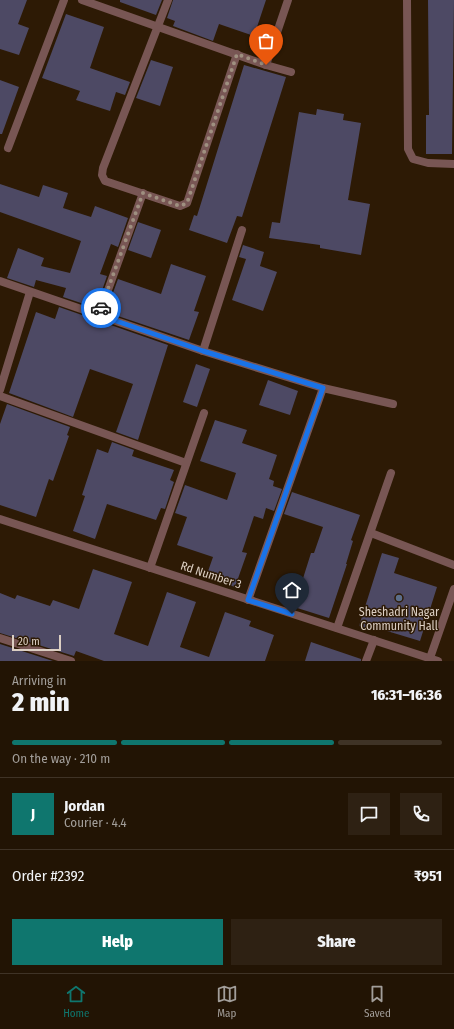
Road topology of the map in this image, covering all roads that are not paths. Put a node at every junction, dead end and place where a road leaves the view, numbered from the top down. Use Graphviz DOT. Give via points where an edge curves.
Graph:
graph roads {
  1 [pos="64,0"];
  2 [pos="82,0"];
  3 [pos="168,0"];
  4 [pos="288,0"];
  5 [pos="407,0"];
  6 [pos="157,27"];
  7 [pos="237,54"];
  8 [pos="266,65"];
  9 [pos="291,72"];
  10 [pos="8,148"];
  11 [pos="454,164"];
  12 [pos="143,193"];
  13 [pos="242,230"];
  14 [pos="0,282"];
  15 [pos="30,292"];
  16 [pos="99,315"];
  17 [pos="203,351"];
  18 [pos="323,388"];
  19 [pos="0,390"];
  20 [pos="0,396"];
  21 [pos="393,404"];
  22 [pos="204,413"];
  23 [pos="186,463"];
  24 [pos="391,473"];
  25 [pos="0,519"];
  26 [pos="371,533"];
  27 [pos="454,565"];
  28 [pos="150,568"];
  29 [pos="454,589"];
  30 [pos="248,600"];
  31 [pos="337,628"];
  32 [pos="0,638"];
  33 [pos="374,640"];
  34 [pos="430,658"];
  35 [pos="71,661"];
  36 [pos="366,661"];
  37 [pos="438,661"];
  1 -- 10 [label="street"];
  2 -- 6 [label="street"];
  3 -- 6 [label="street"];
  4 -- 8 [label="street"];
  5 -- 11 [label="street" via="408,149 413,159 428,163"];
  6 -- 7 [label="street"];
  6 -- 12 [label="street" via="102,171 105,181"];
  7 -- 8 [label="street"];
  7 -- 12 [label="street" via="187,203 180,206"];
  8 -- 9 [label="street"];
  12 -- 16 [label="street"];
  13 -- 17 [label="street"];
  14 -- 15 [label="street"];
  15 -- 16 [label="street"];
  15 -- 19 [label="street"];
  16 -- 17 [label="street"];
  17 -- 18 [label="street"];
  18 -- 21 [label="street"];
  18 -- 30 [label="street"];
  20 -- 23 [label="street"];
  22 -- 23 [label="street"];
  23 -- 28 [label="street"];
  24 -- 26 [label="street"];
  25 -- 28 [label="street, Rd Number 3"];
  26 -- 27 [label="street"];
  26 -- 31 [label="street"];
  28 -- 30 [label="street, Rd Number 3"];
  29 -- 34 [label="street"];
  30 -- 31 [label="street, Rd Number 3"];
  31 -- 33 [label="street, Rd Number 3"];
  32 -- 35 [label="street"];
  33 -- 34 [label="street, Rd Number 3"];
  33 -- 36 [label="street"];
  34 -- 37 [label="street, Rd Number 3"];
}
